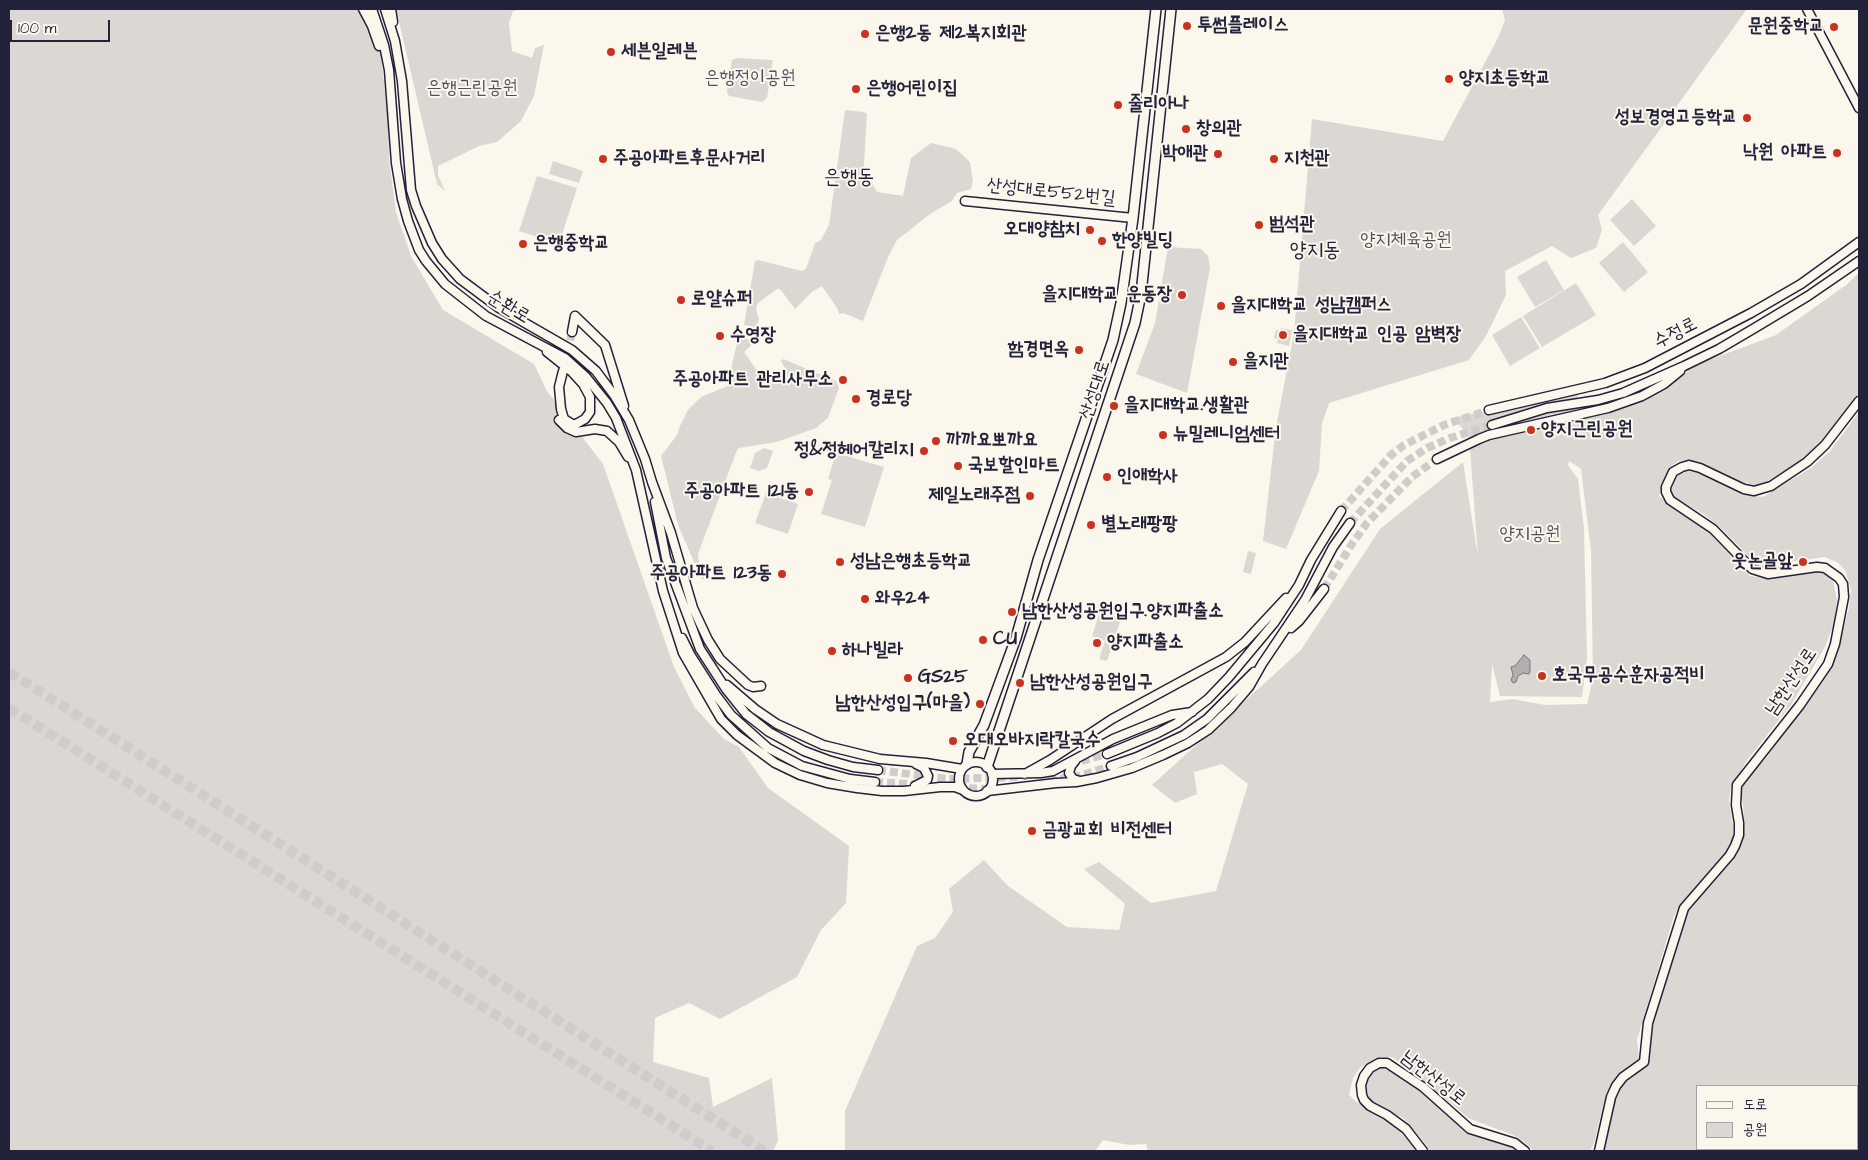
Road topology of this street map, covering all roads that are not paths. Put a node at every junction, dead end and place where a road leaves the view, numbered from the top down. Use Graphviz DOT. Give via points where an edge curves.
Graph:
graph roads {
  1 [pos="363,9"];
  2 [pos="372,9"];
  3 [pos="385,9"];
  4 [pos="391,9"];
  5 [pos="1156,9"];
  6 [pos="1171,9"];
  7 [pos="1807,9"];
  8 [pos="395,41"];
  9 [pos="389,70"];
  10 [pos="1859,108"];
  11 [pos="965,201"];
  12 [pos="1133,218"];
  13 [pos="1859,242"];
  14 [pos="1859,261"];
  15 [pos="571,331"];
  16 [pos="538,344"];
  17 [pos="1688,364"];
  18 [pos="1859,401"];
  19 [pos="1489,410"];
  20 [pos="629,420"];
  21 [pos="1492,425"];
  22 [pos="1437,458"];
  23 [pos="636,470"];
  24 [pos="652,482"];
  25 [pos="1341,511"];
  26 [pos="1350,523"];
  27 [pos="1299,585"];
  28 [pos="1324,589"];
  29 [pos="670,614"];
  30 [pos="1280,638"];
  31 [pos="1262,664"];
  32 [pos="717,677"];
  33 [pos="761,686"];
  34 [pos="1194,711"];
  35 [pos="1107,754"];
  36 [pos="1078,758"];
  37 [pos="913,762"];
  38 [pos="1111,766"];
  39 [pos="965,767"];
  40 [pos="878,770"];
  41 [pos="990,770"];
  42 [pos="1024,774"];
  43 [pos="1082,781"];
  44 [pos="875,782"];
  45 [pos="963,790"];
  46 [pos="904,791"];
  47 [pos="987,791"];
  48 [pos="1423,1151"];
  49 [pos="1525,1151"];
  50 [pos="1599,1151"];
  1 -- 9 [label="main road"];
  2 -- 9 [label="main road, 순환로"];
  3 -- 8 [label="main road, 순환로"];
  4 -- 8 [label="main road"];
  5 -- 12 [label="main road, 산성대로"];
  6 -- 41 [label="main road, 산성대로" via="1141,294 1135,323"];
  7 -- 10 [label="main road"];
  8 -- 20 [label="main road, 순환로" via="402,81 411,190 432,243 460,279 520,322 584,360 614,395"];
  9 -- 16 [label="main road, 순환로" via="396,163 408,220 419,250 445,284 486,316"];
  11 -- 12 [label="main road, 산성대로552번길"];
  12 -- 39 [label="main road, 산성대로" via="1113,340 1038,560 1016,638"];
  13 -- 19 [label="main road, 수정로" via="1801,284 1645,368 1605,383"];
  14 -- 17 [label="main road, 수정로" via="1808,296"];
  15 -- 20 [label="main road" via="575,316 604,345"];
  16 -- 23 [label="main road, 순환로" via="565,358 597,389 616,418"];
  16 -- 23 [label="main road" via="572,372 587,390 591,402 585,419 576,424 568,422 562,415 559,396 561,370 554,403 559,420 576,432 608,431 619,442"];
  17 -- 21 [label="main road, 수정로" via="1623,393 1547,408"];
  17 -- 22 [label="main road" via="1664,384 1642,396 1608,408 1489,436"];
  18 -- 50 [label="main road, 남한산성로" via="1825,445 1807,462 1771,486 1754,491 1744,489 1689,465 1674,472 1666,487 1670,500 1713,529 1752,568 1768,574 1816,566 1825,568 1843,584 1844,597 1828,664 1800,706 1737,785 1735,797 1739,829 1735,846 1682,913 1648,1023 1644,1062 1616,1086"];
  20 -- 24 [label="main road, 순환로"];
  23 -- 29 [label="main road, 순환로"];
  24 -- 32 [label="main road" via="666,558 700,649"];
  24 -- 33 [label="main road" via="693,608 708,640 724,664 748,685 753,688"];
  25 -- 27 [label="main road"];
  26 -- 30 [label="main road"];
  27 -- 34 [label="main road" via="1252,651"];
  27 -- 42 [label="main road" via="1245,642 1226,657 1112,719"];
  28 -- 30 [label="main road" via="1299,621"];
  29 -- 44 [label="main road" via="703,677 731,715 750,734 802,766"];
  29 -- 46 [label="main road" via="682,653 721,719 756,750 800,774 827,783"];
  30 -- 31 [label="main road"];
  31 -- 38 [label="main road" via="1207,719 1184,735"];
  31 -- 43 [label="main road" via="1231,708 1208,730 1188,743 1132,768"];
  32 -- 37 [label="main road" via="766,718 803,736 861,756"];
  32 -- 40 [label="main road" via="746,714 769,732 828,760"];
  34 -- 35 [label="main road" via="1158,733"];
  34 -- 36 [label="main road" via="1144,726"];
  36 -- 42 [label="main road" via="1053,771"];
  36 -- 43 [label="main road" via="1069,773 1073,779"];
  37 -- 39 [label="main road"];
  37 -- 46 [label="main road" via="924,768 927,780"];
  39 -- 41 [label="main road" via="978,762"];
  39 -- 45 [label="main road" via="959,780"];
  41 -- 42 [label="main road"];
  41 -- 47 [label="main road" via="992,783"];
  43 -- 47 [label="main road"];
  45 -- 46 [label="main road" via="925,787"];
  45 -- 47 [label="main road" via="974,796"];
  48 -- 49 [label="main road, 남한산성로" via="1406,1129 1364,1100 1362,1086 1370,1068 1387,1063 1422,1087 1470,1129 1515,1143"];
}
